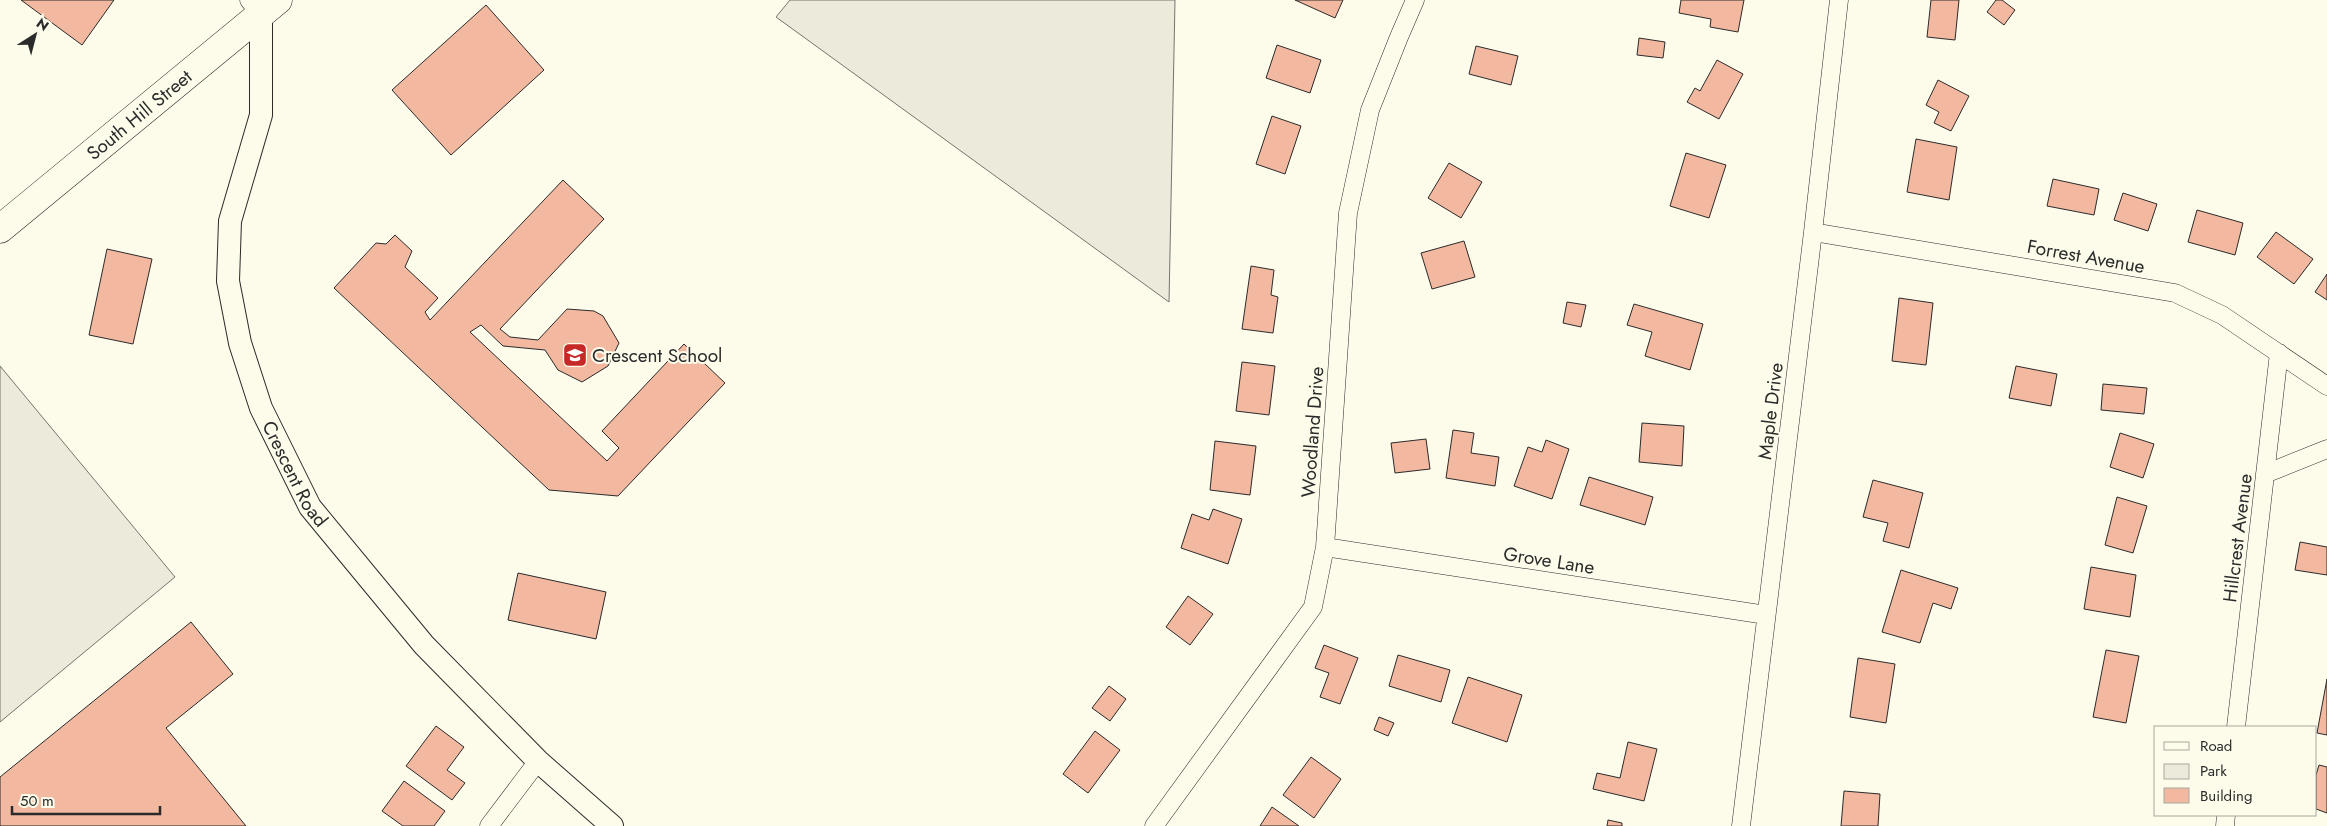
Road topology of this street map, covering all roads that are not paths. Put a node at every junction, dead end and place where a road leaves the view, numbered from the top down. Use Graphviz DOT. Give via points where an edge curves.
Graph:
graph roads {
  1 [pos="1416,0"];
  2 [pos="1839,0"];
  3 [pos="263,5"];
  4 [pos="0,229"];
  5 [pos="1813,232"];
  6 [pos="2279,353"];
  7 [pos="2327,386"];
  8 [pos="2327,449"];
  9 [pos="2265,474"];
  10 [pos="1325,547"];
  11 [pos="1766,615"];
  12 [pos="2236,726"];
  13 [pos="538,761"];
  14 [pos="489,826"];
  15 [pos="612,826"];
  16 [pos="1154,826"];
  17 [pos="1741,826"];
  1 -- 10 [label="street, Woodland Drive" via="1370,110 1348,213"];
  2 -- 5 [label="street, Maple Drive"];
  3 -- 4 [label="main road, South Hill Street"];
  3 -- 13 [label="street, Crescent Road" via="261,115 230,221 228,281 240,343 261,408 310,507 424,645"];
  5 -- 6 [label="street, Forrest Avenue" via="2174,293 2222,315"];
  5 -- 11 [label="street, Maple Drive"];
  6 -- 7 [label="street, Forrest Avenue"];
  6 -- 9 [label="street, Hillcrest Avenue"];
  8 -- 9 [label="street"];
  9 -- 12 [label="street, Hillcrest Avenue"];
  10 -- 11 [label="street, Grove Lane"];
  10 -- 16 [label="street, Woodland Drive" via="1313,607"];
  11 -- 17 [label="street, Maple Drive"];
  13 -- 14 [label="street"];
  13 -- 15 [label="street, Crescent Road"];
}
